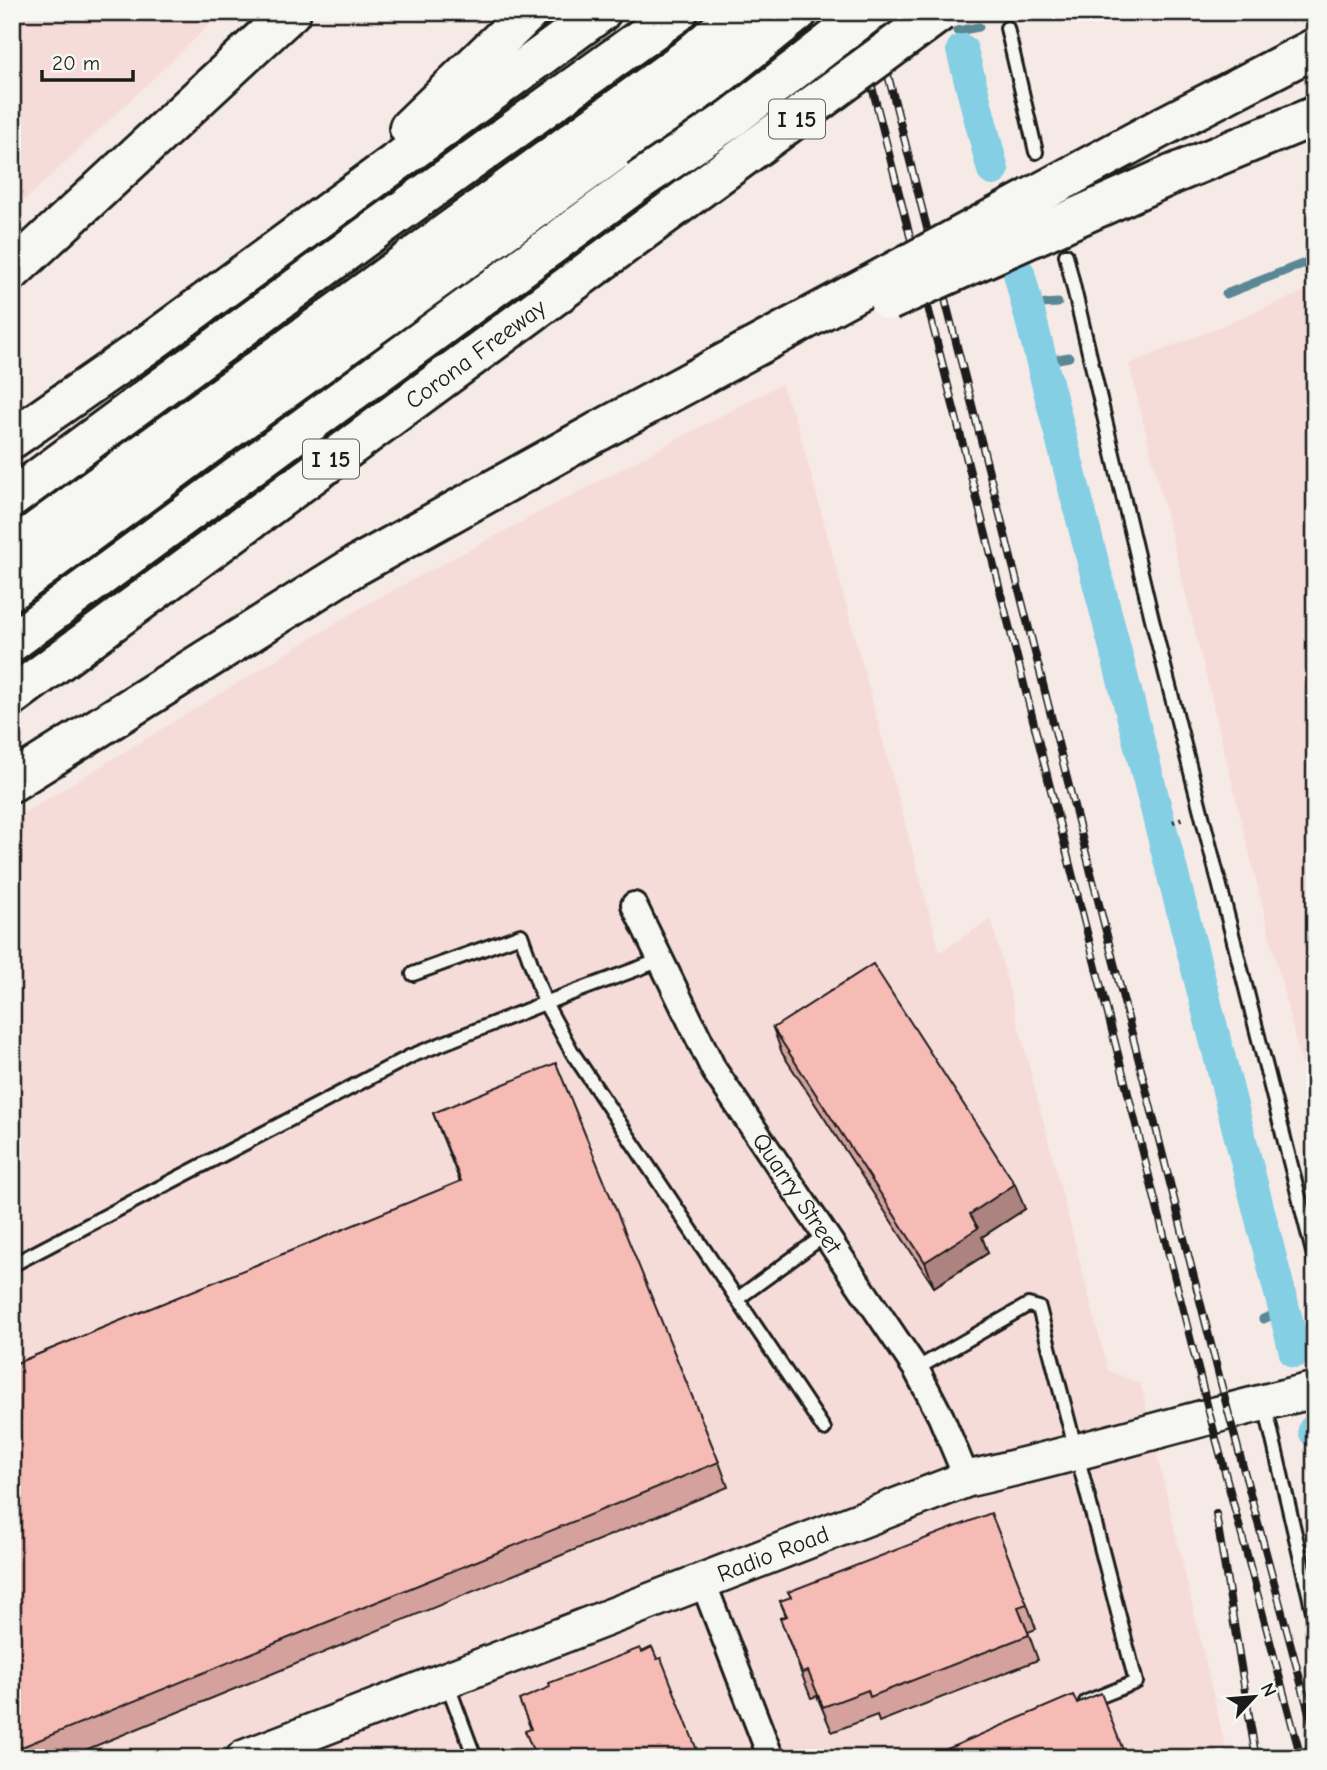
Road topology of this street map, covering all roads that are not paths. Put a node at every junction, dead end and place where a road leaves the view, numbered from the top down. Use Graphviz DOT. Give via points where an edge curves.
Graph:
graph roads {
  1 [pos="291,12"];
  2 [pos="529,12"];
  3 [pos="678,12"];
  4 [pos="741,12"];
  5 [pos="798,12"];
  6 [pos="869,12"];
  7 [pos="940,12"];
  8 [pos="587,23"];
  9 [pos="1007,28"];
  10 [pos="1315,48"];
  11 [pos="1315,116"];
  12 [pos="1035,152"];
  13 [pos="307,227"];
  14 [pos="1066,255"];
  15 [pos="12,271"];
  16 [pos="199,431"];
  17 [pos="599,431"];
  18 [pos="12,439"];
  19 [pos="12,498"];
  20 [pos="12,549"];
  21 [pos="12,590"];
  22 [pos="12,642"];
  23 [pos="12,696"];
  24 [pos="12,782"];
  25 [pos="634,905"];
  26 [pos="661,960"];
  27 [pos="413,974"];
  28 [pos="545,1003"];
  29 [pos="825,1235"];
  30 [pos="1315,1260"];
  31 [pos="12,1265"];
  32 [pos="737,1299"];
  33 [pos="916,1369"];
  34 [pos="1315,1390"];
  35 [pos="1271,1400"];
  36 [pos="824,1429"];
  37 [pos="1076,1454"];
  38 [pos="967,1479"];
  39 [pos="703,1581"];
  40 [pos="1315,1620"];
  41 [pos="445,1679"];
  42 [pos="1071,1707"];
  43 [pos="244,1758"];
  44 [pos="475,1758"];
  45 [pos="771,1758"];
  1 -- 15 [label="highway"];
  2 -- 13 [label="highway"];
  3 -- 19 [label="highway"];
  4 -- 16 [label="highway"];
  5 -- 16 [label="highway" via="712,81"];
  6 -- 22 [label="highway, bridge" via="732,118 639,181"];
  7 -- 23 [label="highway, Corona Freeway / I 15, bridge"];
  8 -- 13 [label="highway"];
  9 -- 12 [label="lane"];
  10 -- 17 [label="highway, bridge"];
  11 -- 17 [label="highway, bridge" via="1171,175"];
  13 -- 18 [label="highway"];
  14 -- 30 [label="lane" via="1152,619"];
  16 -- 20 [label="highway"];
  16 -- 21 [label="highway"];
  17 -- 24 [label="highway" via="352,568"];
  25 -- 26 [label="street, Quarry Street"];
  26 -- 28 [label="lane"];
  26 -- 29 [label="street, Quarry Street" via="714,1070"];
  27 -- 28 [label="lane" via="521,935"];
  28 -- 31 [label="lane" via="411,1056"];
  28 -- 32 [label="lane" via="572,1052"];
  29 -- 32 [label="lane"];
  29 -- 33 [label="street, Quarry Street"];
  32 -- 36 [label="lane"];
  33 -- 37 [label="lane" via="1028,1305 1039,1308"];
  33 -- 38 [label="street, Quarry Street"];
  34 -- 35 [label="street, Radio Road"];
  35 -- 37 [label="street, Radio Road"];
  35 -- 40 [label="lane"];
  37 -- 38 [label="street, Radio Road"];
  37 -- 42 [label="lane" via="1136,1682"];
  38 -- 39 [label="street, Radio Road"];
  39 -- 41 [label="street, Radio Road"];
  39 -- 45 [label="street"];
  41 -- 43 [label="street, Radio Road"];
  41 -- 44 [label="lane"];
}
